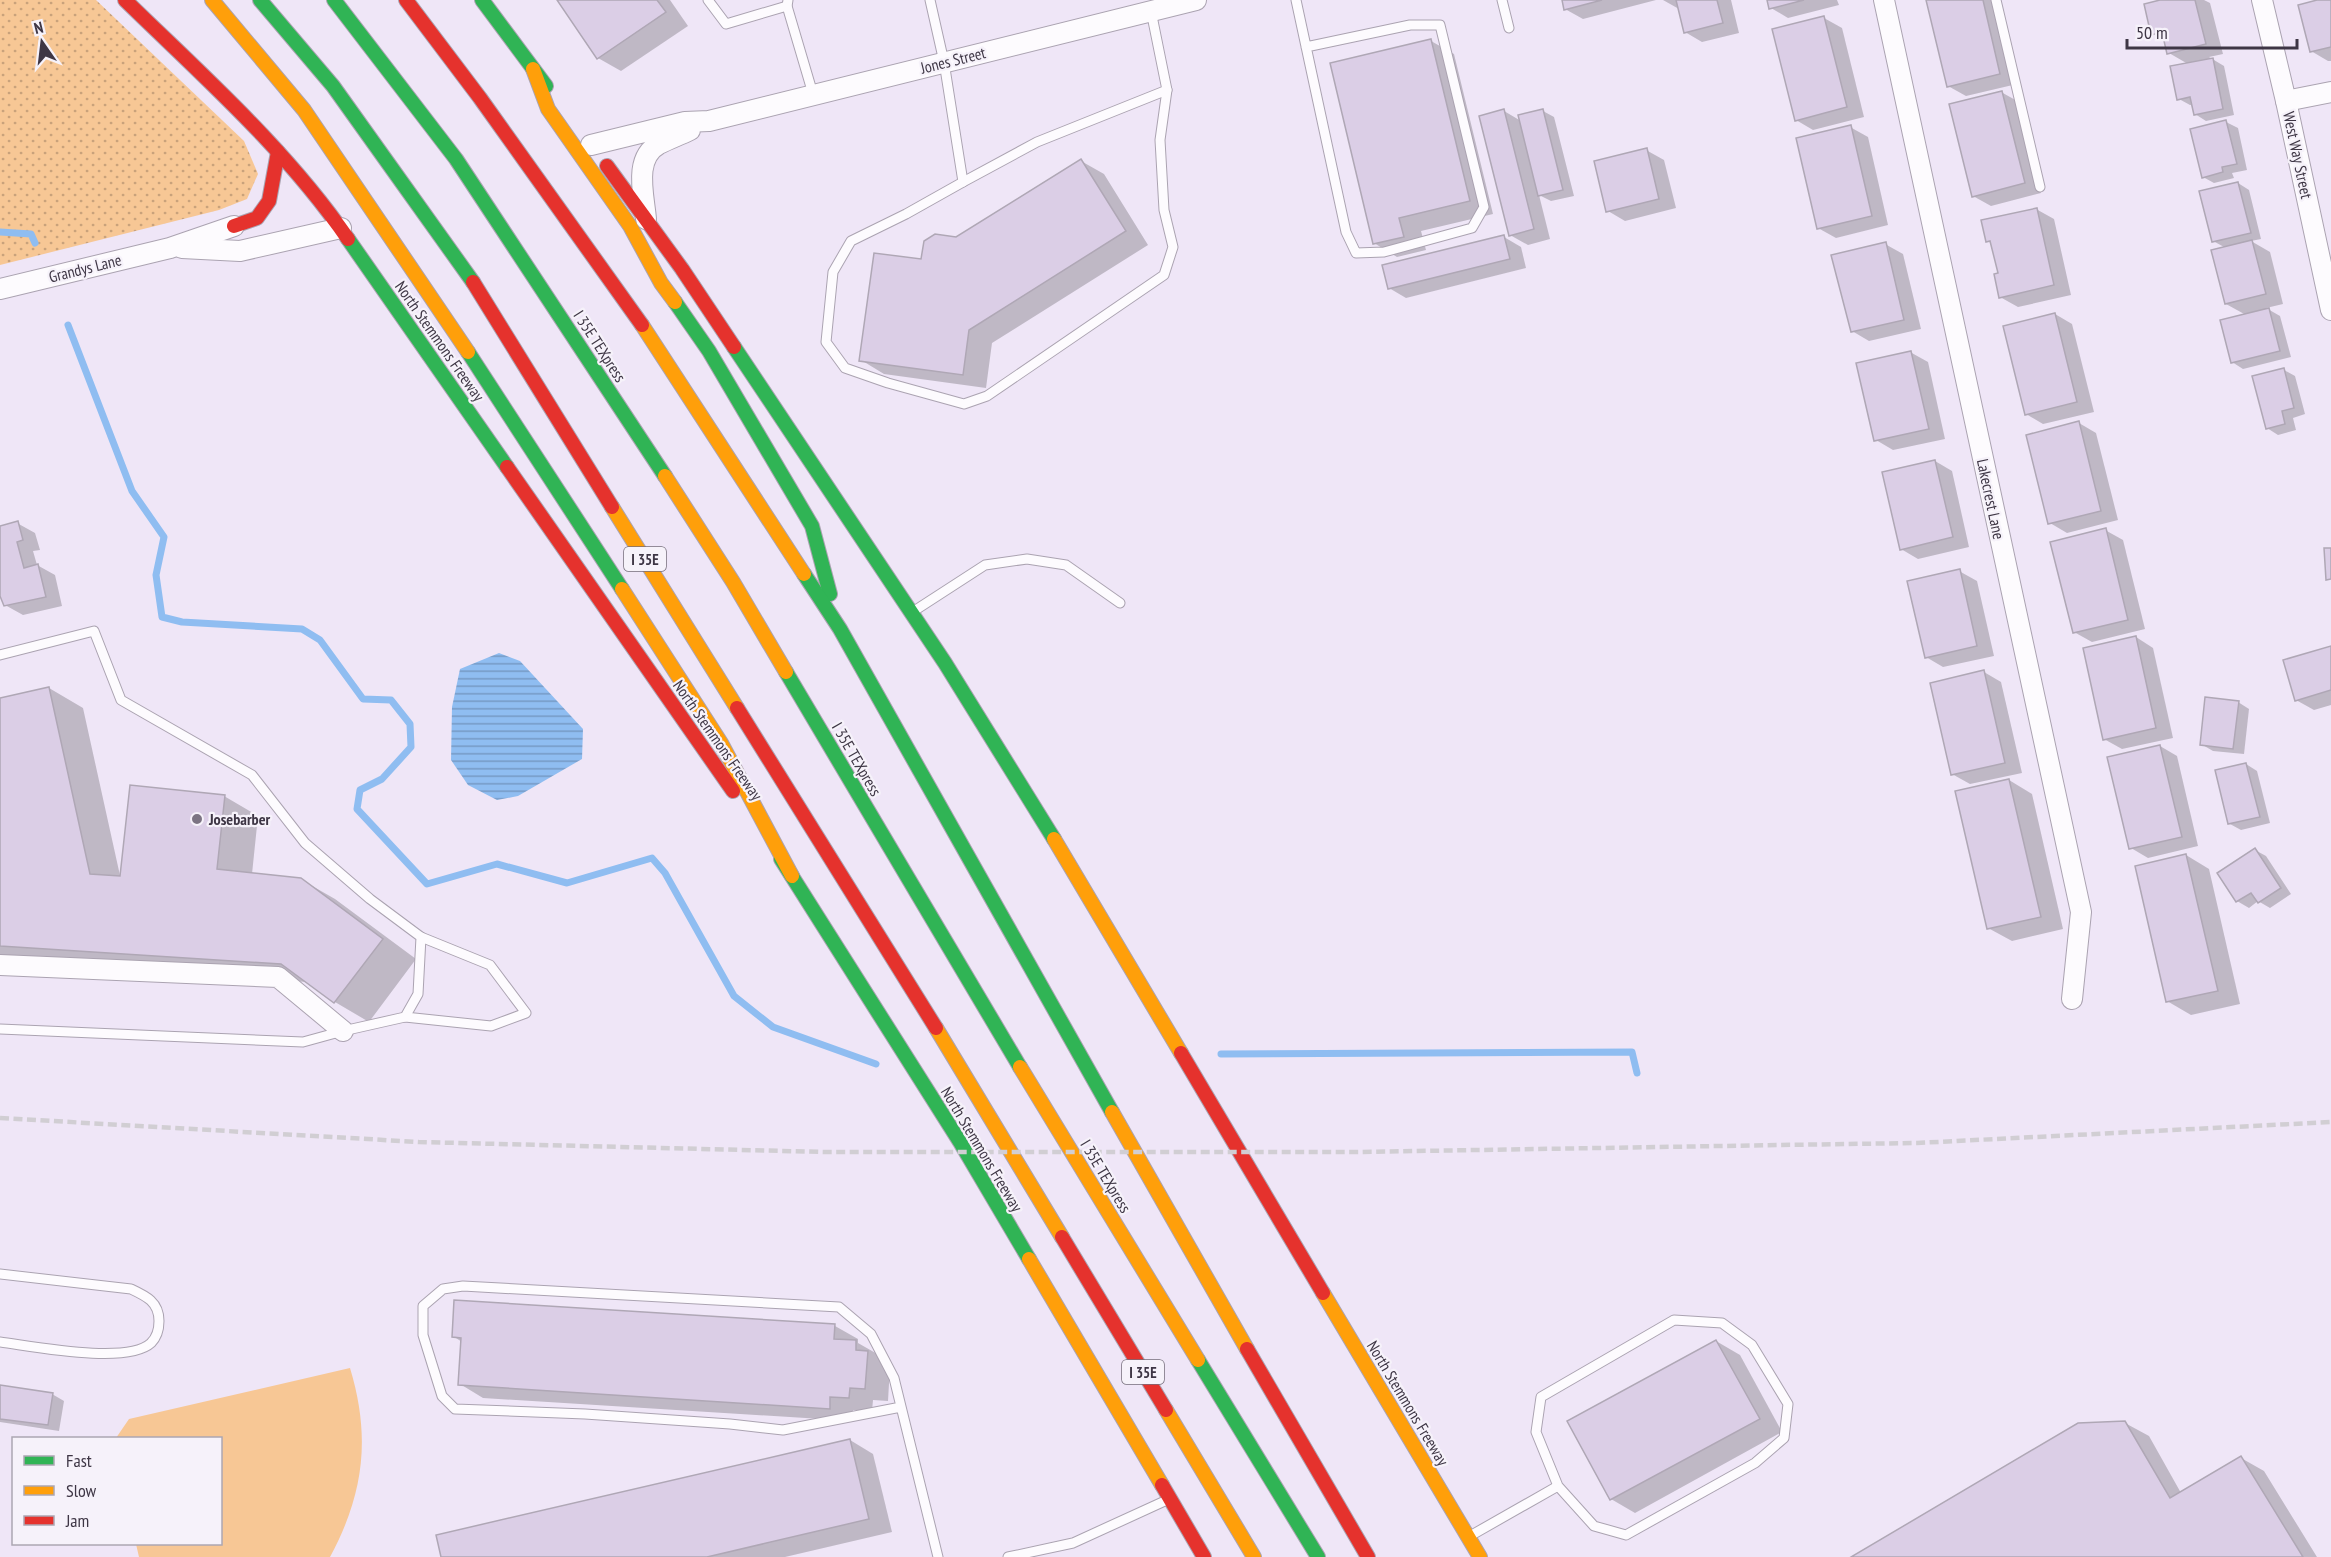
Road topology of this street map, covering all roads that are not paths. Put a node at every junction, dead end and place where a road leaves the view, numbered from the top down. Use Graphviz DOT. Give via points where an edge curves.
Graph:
graph roads {
  1 [pos="125,0"];
  2 [pos="213,0"];
  3 [pos="260,0"];
  4 [pos="334,0"];
  5 [pos="406,0"];
  6 [pos="482,0"];
  7 [pos="708,0"];
  8 [pos="930,0"];
  9 [pos="1196,0"];
  10 [pos="1296,0"];
  11 [pos="1502,0"];
  12 [pos="1884,0"];
  13 [pos="1996,0"];
  14 [pos="2262,0"];
  15 [pos="788,3"];
  16 [pos="1151,11"];
  17 [pos="1509,28"];
  18 [pos="302,29"];
  19 [pos="1306,47"];
  20 [pos="944,62"];
  21 [pos="533,69"];
  22 [pos="333,86"];
  23 [pos="1167,90"];
  24 [pos="2331,92"];
  25 [pos="813,94"];
  26 [pos="2286,102"];
  27 [pos="709,121"];
  28 [pos="591,145"];
  29 [pos="278,152"];
  30 [pos="963,182"];
  31 [pos="2040,186"];
  32 [pos="646,219"];
  33 [pos="234,226"];
  34 [pos="341,228"];
  35 [pos="170,248"];
  36 [pos="2329,286"];
  37 [pos="0,289"];
  38 [pos="2331,310"];
  39 [pos="1120,603"];
  40 [pos="912,612"];
  41 [pos="840,629"];
  42 [pos="0,655"];
  43 [pos="792,876"];
  44 [pos="421,937"];
  45 [pos="0,965"];
  46 [pos="2072,999"];
  47 [pos="405,1017"];
  48 [pos="0,1029"];
  49 [pos="343,1031"];
  50 [pos="0,1274"];
  51 [pos="0,1342"];
  52 [pos="901,1407"];
  53 [pos="1558,1486"];
  54 [pos="1170,1498"];
  55 [pos="1468,1537"];
  56 [pos="938,1557"];
  57 [pos="1008,1557"];
  58 [pos="1204,1557"];
  59 [pos="1254,1557"];
  60 [pos="1318,1557"];
  61 [pos="1368,1557"];
  62 [pos="1480,1557"];
  1 -- 29 [label="main road, North Stemmons Freeway"];
  2 -- 43 [label="main road" via="304,110 515,421 721,742"];
  3 -- 22 [label="main road, North Stemmons Freeway / I 35E"];
  4 -- 60 [label="main road, I 35E TEXpress" via="456,159 733,582 978,998"];
  5 -- 41 [label="main road" via="660,350"];
  6 -- 21 [label="main road, North Stemmons Freeway"];
  7 -- 15 [label="lane" via="726,24"];
  8 -- 20 [label="lane"];
  9 -- 16 [label="street, Jones Street"];
  10 -- 19 [label="lane"];
  11 -- 17 [label="lane"];
  12 -- 46 [label="street, Lakecrest Lane" via="2081,912"];
  13 -- 31 [label="lane"];
  14 -- 26 [label="street, West Way Street"];
  15 -- 25 [label="lane"];
  16 -- 20 [label="street, Jones Street"];
  16 -- 23 [label="lane"];
  18 -- 22 [label="main road"];
  19 -- 19 [label="lane" via="1346,232 1356,253 1384,252 1472,228 1484,207 1440,25 1410,25"];
  20 -- 25 [label="street, Jones Street"];
  20 -- 30 [label="lane"];
  21 -- 28 [label="main road, North Stemmons Freeway"];
  21 -- 41 [label="main road" via="548,109 630,226 661,283 709,351 812,526"];
  22 -- 59 [label="main road, North Stemmons Freeway / I 35E" via="474,283 922,1005"];
  23 -- 30 [label="lane" via="1037,142"];
  23 -- 30 [label="lane" via="1160,140 1164,210 1173,247 1164,275 987,396 964,404 845,368 826,342 833,272 851,241"];
  24 -- 26 [label="street"];
  25 -- 27 [label="street, Jones Street"];
  26 -- 36 [label="street, West Way Street"];
  27 -- 28 [label="street, Jones Street" via="685,122"];
  27 -- 32 [label="street, Jones Street" via="649,151 642,170"];
  28 -- 32 [label="main road, North Stemmons Freeway"];
  29 -- 33 [label="main road" via="269,201 257,218"];
  29 -- 34 [label="main road, North Stemmons Freeway"];
  32 -- 40 [label="main road, North Stemmons Freeway"];
  33 -- 35 [label="street, Grandys Lane"];
  34 -- 35 [label="street, Grandys Lane" via="240,251"];
  34 -- 43 [label="main road, North Stemmons Freeway"];
  35 -- 37 [label="street, Grandys Lane"];
  36 -- 38 [label="street, West Way Street"];
  39 -- 40 [label="lane" via="1066,565 1027,559 985,565"];
  40 -- 55 [label="main road, North Stemmons Freeway" via="1010,765"];
  41 -- 61 [label="main road"];
  42 -- 44 [label="lane" via="94,631 121,700 252,775 305,843"];
  43 -- 54 [label="main road, North Stemmons Freeway" via="960,1142"];
  44 -- 47 [label="lane" via="418,994"];
  44 -- 47 [label="lane" via="490,964 526,1013 491,1026"];
  45 -- 49 [label="street" via="278,977"];
  47 -- 49 [label="lane"];
  48 -- 49 [label="lane" via="303,1042"];
  50 -- 51 [label="lane" via="131,1289 149,1297 159,1318 158,1332 151,1343 120,1354"];
  52 -- 52 [label="lane" via="894,1378 871,1334 838,1307 463,1286 443,1289 423,1306 423,1335 442,1396 455,1409 585,1414 783,1430"];
  52 -- 56 [label="lane"];
  53 -- 53 [label="lane" via="1536,1432 1541,1397 1674,1320 1722,1323 1752,1345 1788,1404 1784,1438 1755,1463 1626,1535 1594,1526"];
  53 -- 55 [label="lane"];
  54 -- 57 [label="lane" via="1073,1543"];
  54 -- 58 [label="main road, North Stemmons Freeway"];
  55 -- 62 [label="main road, North Stemmons Freeway"];
}
